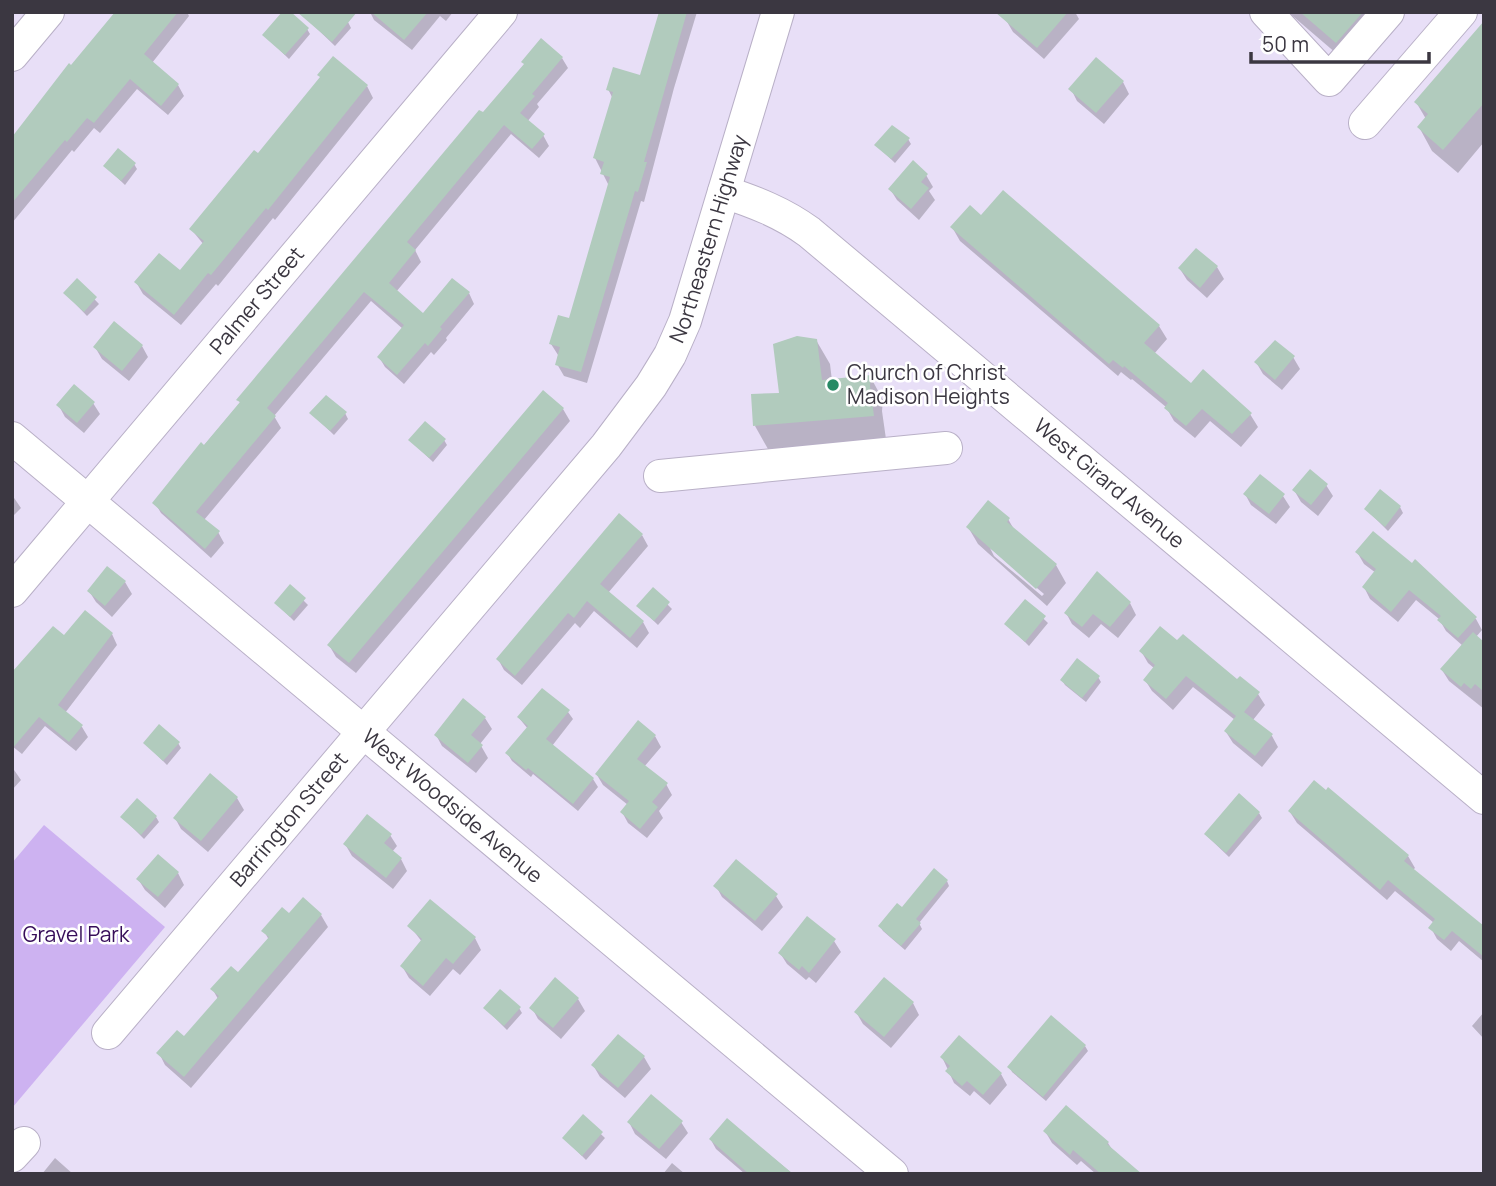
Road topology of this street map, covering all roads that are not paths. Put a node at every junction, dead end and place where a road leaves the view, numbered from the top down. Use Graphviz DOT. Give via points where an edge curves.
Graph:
graph roads {
  1 [pos="48,12"];
  2 [pos="501,12"];
  3 [pos="778,12"];
  4 [pos="1266,12"];
  5 [pos="1388,12"];
  6 [pos="1461,12"];
  7 [pos="12,55"];
  8 [pos="1365,124"];
  9 [pos="724,192"];
  10 [pos="12,438"];
  11 [pos="606,446"];
  12 [pos="946,448"];
  13 [pos="660,476"];
  14 [pos="88,501"];
  15 [pos="12,591"];
  16 [pos="364,732"];
  17 [pos="1484,798"];
  18 [pos="108,1033"];
  19 [pos="892,1174"];
  1 -- 7 [label="street"];
  2 -- 14 [label="street, Palmer Street"];
  3 -- 9 [label="street, Northeastern Highway"];
  4 -- 5 [label="street" via="1329,80"];
  6 -- 8 [label="street"];
  9 -- 11 [label="street, Northeastern Highway" via="685,321 670,355"];
  9 -- 17 [label="street, West Girard Avenue" via="766,206 809,232"];
  10 -- 14 [label="street, West Woodside Avenue"];
  11 -- 16 [label="street, Barrington Street"];
  12 -- 13 [label="street"];
  14 -- 15 [label="street, Palmer Street"];
  14 -- 16 [label="street, West Woodside Avenue"];
  16 -- 18 [label="street, Barrington Street"];
  16 -- 19 [label="street, West Woodside Avenue"];
}
